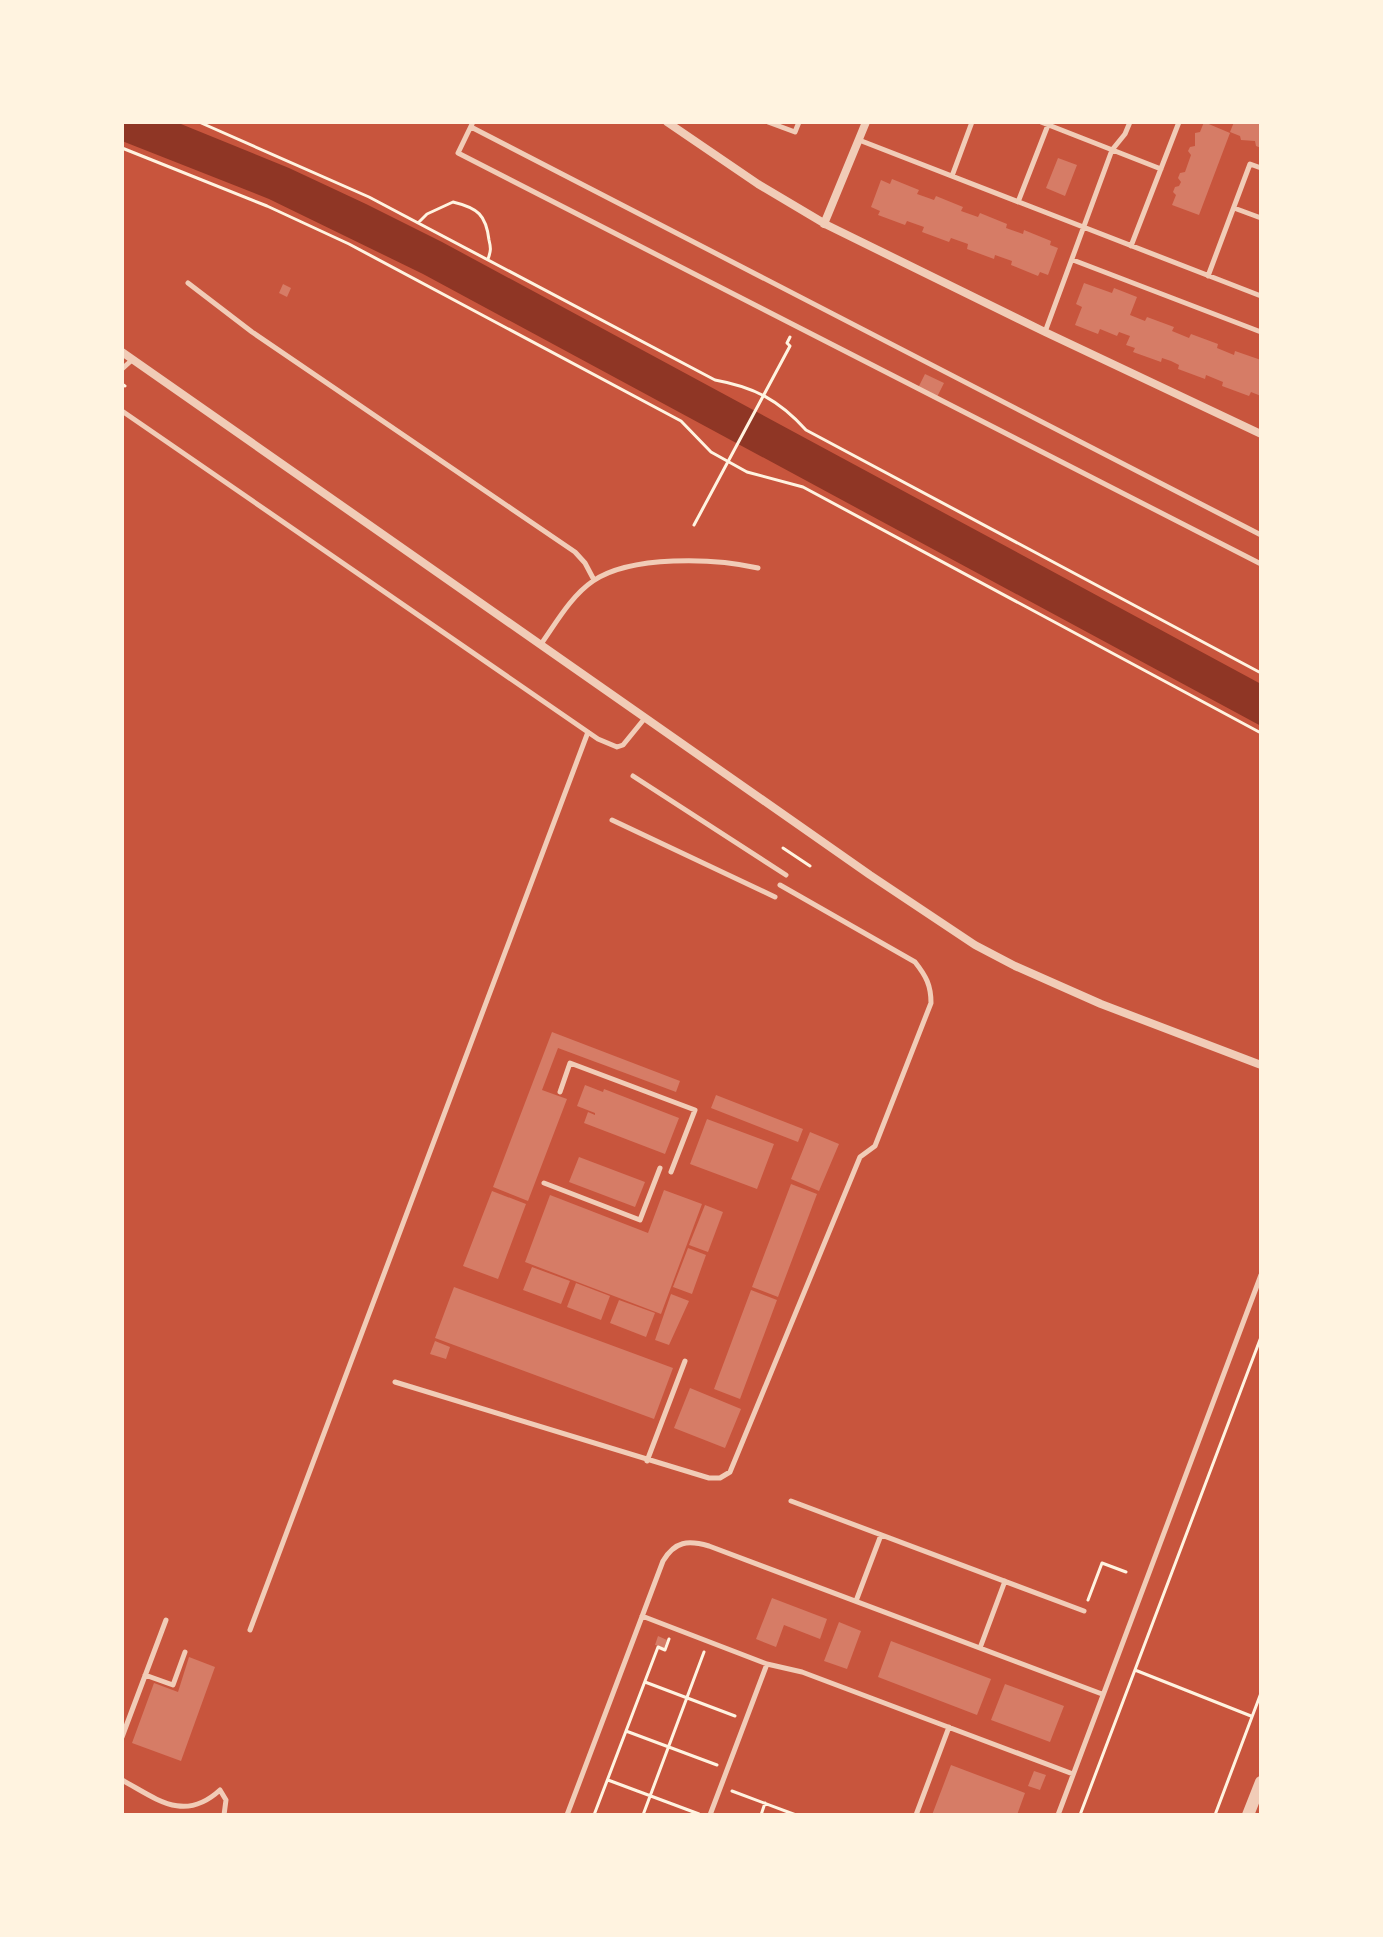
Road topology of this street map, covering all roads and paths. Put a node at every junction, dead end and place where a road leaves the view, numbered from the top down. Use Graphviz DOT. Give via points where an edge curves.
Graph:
graph roads {
  1 [pos="199,122"];
  2 [pos="667,122"];
  3 [pos="768,122"];
  4 [pos="799,122"];
  5 [pos="866,122"];
  6 [pos="972,122"];
  7 [pos="1041,122"];
  8 [pos="1130,122"];
  9 [pos="1179,122"];
  10 [pos="472,124"];
  11 [pos="1048,125"];
  12 [pos="859,140"];
  13 [pos="122,148"];
  14 [pos="1112,150"];
  15 [pos="1261,168"];
  16 [pos="1161,169"];
  17 [pos="952,176"];
  18 [pos="1018,202"];
  19 [pos="1234,208"];
  20 [pos="1261,218"];
  21 [pos="419,222"];
  22 [pos="824,224"];
  23 [pos="1082,227"];
  24 [pos="1131,246"];
  25 [pos="488,259"];
  26 [pos="1073,260"];
  27 [pos="1208,276"];
  28 [pos="188,283"];
  29 [pos="1261,296"];
  30 [pos="1045,332"];
  31 [pos="1261,332"];
  32 [pos="790,346"];
  33 [pos="122,352"];
  34 [pos="133,359"];
  35 [pos="122,369"];
  36 [pos="763,395"];
  37 [pos="122,411"];
  38 [pos="1261,434"];
  39 [pos="728,461"];
  40 [pos="694,525"];
  41 [pos="1261,535"];
  42 [pos="1261,564"];
  43 [pos="758,568"];
  44 [pos="594,580"];
  45 [pos="541,644"];
  46 [pos="1261,673"];
  47 [pos="646,717"];
  48 [pos="588,732"];
  49 [pos="1261,733"];
  50 [pos="633,776"];
  51 [pos="612,820"];
  52 [pos="783,848"];
  53 [pos="810,866"];
  54 [pos="786,875"];
  55 [pos="780,885"];
  56 [pos="775,897"];
  57 [pos="1261,1065"];
  58 [pos="560,1092"];
  59 [pos="660,1168"];
  60 [pos="671,1172"];
  61 [pos="544,1183"];
  62 [pos="1261,1275"];
  63 [pos="1261,1337"];
  64 [pos="685,1361"];
  65 [pos="395,1382"];
  66 [pos="647,1461"];
  67 [pos="791,1501"];
  68 [pos="881,1535"];
  69 [pos="1126,1572"];
  70 [pos="1005,1581"];
  71 [pos="856,1601"];
  72 [pos="1084,1611"];
  73 [pos="642,1616"];
  74 [pos="166,1620"];
  75 [pos="250,1630"];
  76 [pos="669,1639"];
  77 [pos="980,1648"];
  78 [pos="185,1652"];
  79 [pos="704,1653"];
  80 [pos="767,1664"];
  81 [pos="1135,1670"];
  82 [pos="145,1675"];
  83 [pos="644,1682"];
  84 [pos="1261,1693"];
  85 [pos="1102,1694"];
  86 [pos="687,1698"];
  87 [pos="727,1714"];
  88 [pos="1252,1717"];
  89 [pos="949,1727"];
  90 [pos="626,1731"];
  91 [pos="122,1737"];
  92 [pos="669,1747"];
  93 [pos="709,1762"];
  94 [pos="1073,1774"];
  95 [pos="608,1779"];
  96 [pos="122,1780"];
  97 [pos="1261,1782"];
  98 [pos="721,1787"];
  99 [pos="650,1795"];
  100 [pos="765,1803"];
  101 [pos="224,1815"];
  102 [pos="567,1815"];
  103 [pos="594,1815"];
  104 [pos="643,1815"];
  105 [pos="702,1815"];
  106 [pos="710,1815"];
  107 [pos="761,1815"];
  108 [pos="796,1815"];
  109 [pos="916,1815"];
  110 [pos="1058,1815"];
  111 [pos="1080,1815"];
  112 [pos="1215,1815"];
  113 [pos="1248,1815"];
  1 -- 21 [label="path"];
  2 -- 22 [label="street"];
  3 -- 4 [label="lane" via="795,132"];
  5 -- 12 [label="street"];
  6 -- 17 [label="lane"];
  7 -- 11 [label="lane"];
  8 -- 14 [label="lane"];
  9 -- 16 [label="lane"];
  10 -- 41 [label="lane"];
  10 -- 42 [label="lane" via="458,153"];
  11 -- 14 [label="lane"];
  11 -- 18 [label="lane"];
  12 -- 17 [label="lane"];
  12 -- 22 [label="street"];
  13 -- 39 [label="path" via="349,244 681,421 711,452"];
  14 -- 16 [label="lane"];
  14 -- 23 [label="lane"];
  15 -- 19 [label="lane" via="1250,164"];
  16 -- 24 [label="lane"];
  17 -- 18 [label="lane"];
  18 -- 23 [label="lane"];
  19 -- 20 [label="lane"];
  19 -- 27 [label="lane"];
  21 -- 25 [label="path"];
  21 -- 25 [label="path" via="453,202 482,216 491,248"];
  22 -- 30 [label="street"];
  23 -- 24 [label="lane"];
  23 -- 26 [label="lane"];
  24 -- 27 [label="lane"];
  25 -- 36 [label="path" via="715,380"];
  26 -- 30 [label="lane"];
  26 -- 31 [label="lane"];
  27 -- 29 [label="lane"];
  28 -- 44 [label="lane" via="575,552"];
  30 -- 38 [label="street"];
  32 -- 36 [label="path"];
  33 -- 34 [label="street"];
  34 -- 35 [label="lane"];
  34 -- 45 [label="street"];
  36 -- 39 [label="path"];
  36 -- 46 [label="path" via="786,407 806,430"];
  37 -- 48 [label="lane"];
  39 -- 40 [label="path"];
  39 -- 49 [label="path" via="747,472 803,487"];
  43 -- 44 [label="lane" via="690,560 614,571"];
  44 -- 45 [label="lane"];
  45 -- 47 [label="street"];
  47 -- 48 [label="lane" via="623,745 608,744"];
  47 -- 57 [label="street" via="975,945 1056,985"];
  48 -- 75 [label="lane"];
  50 -- 54 [label="lane"];
  51 -- 56 [label="lane"];
  52 -- 53 [label="path"];
  55 -- 66 [label="lane" via="915,962 931,988 931,1003 875,1146 860,1157 730,1472 709,1478"];
  58 -- 60 [label="lane" via="570,1063 695,1110"];
  59 -- 61 [label="lane" via="640,1220"];
  62 -- 85 [label="lane"];
  63 -- 81 [label="path"];
  64 -- 66 [label="lane"];
  65 -- 66 [label="lane"];
  67 -- 68 [label="lane"];
  68 -- 70 [label="lane"];
  68 -- 71 [label="lane"];
  69 -- 72 [label="path" via="1102,1563"];
  70 -- 72 [label="lane"];
  70 -- 77 [label="lane"];
  71 -- 73 [label="lane" via="716,1548 684,1542 663,1561"];
  71 -- 77 [label="lane"];
  73 -- 80 [label="lane"];
  73 -- 102 [label="lane"];
  74 -- 82 [label="lane"];
  76 -- 83 [label="path" via="665,1650 658,1647"];
  77 -- 85 [label="lane"];
  78 -- 82 [label="lane" via="173,1685"];
  79 -- 86 [label="path"];
  80 -- 89 [label="lane"];
  80 -- 98 [label="lane"];
  81 -- 88 [label="path"];
  81 -- 111 [label="path"];
  82 -- 91 [label="lane"];
  83 -- 86 [label="path"];
  83 -- 90 [label="path"];
  84 -- 88 [label="path"];
  85 -- 94 [label="lane"];
  86 -- 87 [label="path"];
  86 -- 92 [label="path"];
  88 -- 112 [label="path"];
  89 -- 94 [label="lane"];
  89 -- 109 [label="lane"];
  90 -- 92 [label="path"];
  90 -- 95 [label="path"];
  92 -- 93 [label="path"];
  92 -- 99 [label="path"];
  94 -- 110 [label="lane"];
  95 -- 99 [label="path"];
  95 -- 103 [label="path"];
  96 -- 101 [label="lane" via="183,1808 203,1803 220,1790 226,1800"];
  97 -- 113 [label="street"];
  98 -- 100 [label="path"];
  98 -- 106 [label="lane"];
  99 -- 104 [label="path"];
  99 -- 105 [label="path"];
  100 -- 107 [label="path"];
  100 -- 108 [label="path"];
}
